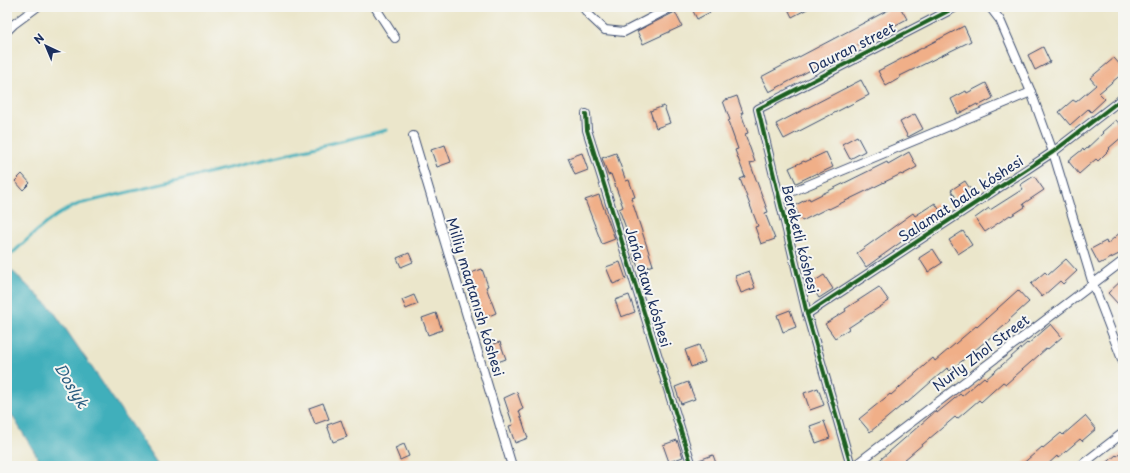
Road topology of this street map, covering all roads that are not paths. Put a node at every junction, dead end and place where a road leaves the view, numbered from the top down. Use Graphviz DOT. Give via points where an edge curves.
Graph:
graph roads {
  1 [pos="38,7"];
  2 [pos="375,7"];
  3 [pos="583,7"];
  4 [pos="672,7"];
  5 [pos="956,7"];
  6 [pos="990,7"];
  7 [pos="7,31"];
  8 [pos="395,38"];
  9 [pos="1031,92"];
  10 [pos="1123,98"];
  11 [pos="758,109"];
  12 [pos="586,114"];
  13 [pos="412,136"];
  14 [pos="1053,152"];
  15 [pos="779,197"];
  16 [pos="1123,261"];
  17 [pos="1093,284"];
  18 [pos="807,314"];
  19 [pos="1123,362"];
  20 [pos="1123,433"];
  21 [pos="512,466"];
  22 [pos="692,466"];
  23 [pos="851,466"];
  24 [pos="854,466"];
  25 [pos="1080,466"];
  1 -- 7 [label="street"];
  2 -- 8 [label="street"];
  3 -- 4 [label="street" via="605,30 624,32"];
  5 -- 11 [label="street, Dauran street"];
  6 -- 9 [label="street" via="1000,20"];
  9 -- 14 [label="street"];
  9 -- 15 [label="street"];
  10 -- 14 [label="street, Salamat bala kóshesi"];
  11 -- 15 [label="street, Bereketli kóshesi"];
  12 -- 22 [label="street, Jańa otaw kóshesi" via="587,130"];
  13 -- 21 [label="street, Milliy maqtanısh kóshesi"];
  14 -- 17 [label="street"];
  14 -- 18 [label="street, Salamat bala kóshesi"];
  15 -- 18 [label="street, Bereketli kóshesi"];
  16 -- 17 [label="street, Nurly Zhol Street"];
  17 -- 19 [label="street"];
  17 -- 24 [label="street, Nurly Zhol Street"];
  18 -- 23 [label="street, Bereketli kóshesi"];
  20 -- 25 [label="street"];
}
